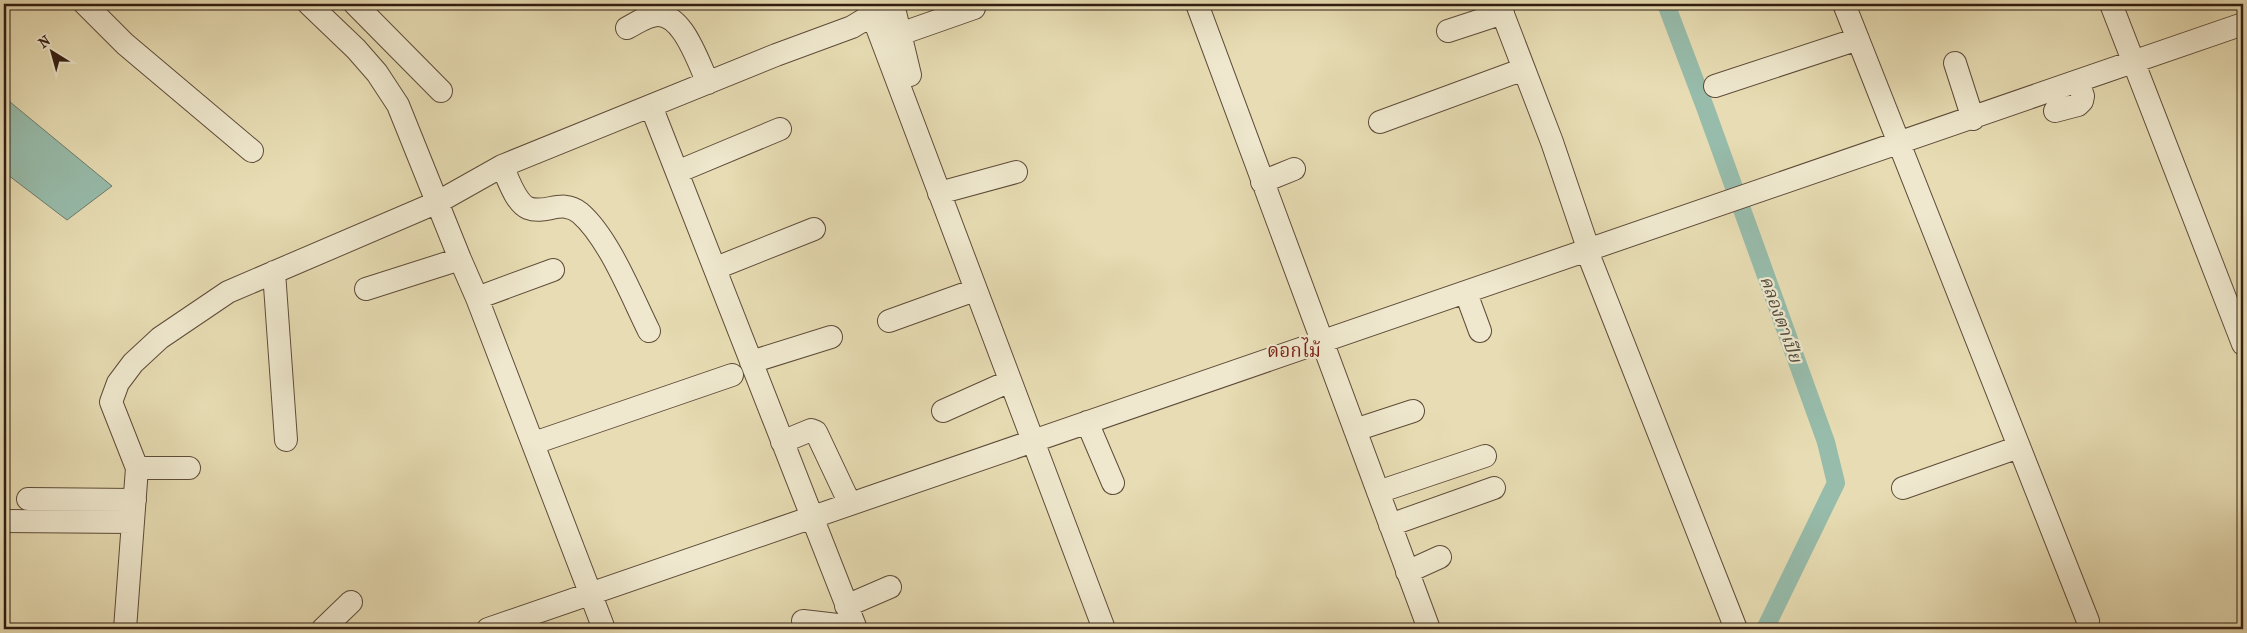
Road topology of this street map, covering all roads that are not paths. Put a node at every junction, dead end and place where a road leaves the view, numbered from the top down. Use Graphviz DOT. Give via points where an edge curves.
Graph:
graph roads {
  1 [pos="85,4"];
  2 [pos="309,4"];
  3 [pos="1196,4"];
  4 [pos="1844,4"];
  5 [pos="2111,4"];
  6 [pos="357,5"];
  7 [pos="885,7"];
  8 [pos="1503,7"];
  9 [pos="974,8"];
  10 [pos="2243,24"];
  11 [pos="627,28"];
  12 [pos="336,30"];
  13 [pos="1448,31"];
  14 [pos="900,34"];
  15 [pos="1858,39"];
  16 [pos="1955,63"];
  17 [pos="2134,63"];
  18 [pos="1524,69"];
  19 [pos="910,75"];
  20 [pos="2078,82"];
  21 [pos="708,83"];
  22 [pos="1715,86"];
  23 [pos="441,91"];
  24 [pos="651,106"];
  25 [pos="2055,112"];
  26 [pos="1973,119"];
  27 [pos="1380,122"];
  28 [pos="780,129"];
  29 [pos="1899,144"];
  30 [pos="252,151"];
  31 [pos="502,166"];
  32 [pos="1294,169"];
  33 [pos="677,172"];
  34 [pos="1016,172"];
  35 [pos="1262,182"];
  36 [pos="939,193"];
  37 [pos="438,202"];
  38 [pos="814,229"];
  39 [pos="1588,251"];
  40 [pos="460,259"];
  41 [pos="716,268"];
  42 [pos="553,270"];
  43 [pos="274,272"];
  44 [pos="366,289"];
  45 [pos="975,290"];
  46 [pos="1466,293"];
  47 [pos="477,298"];
  48 [pos="889,321"];
  49 [pos="1480,330"];
  50 [pos="649,331"];
  51 [pos="831,337"];
  52 [pos="1322,342"];
  53 [pos="2243,344"];
  54 [pos="751,362"];
  55 [pos="732,375"];
  56 [pos="1010,382"];
  57 [pos="942,411"];
  58 [pos="1412,411"];
  59 [pos="1087,422"];
  60 [pos="1355,430"];
  61 [pos="286,440"];
  62 [pos="1032,441"];
  63 [pos="782,442"];
  64 [pos="534,443"];
  65 [pos="2019,447"];
  66 [pos="1485,456"];
  67 [pos="137,468"];
  68 [pos="189,468"];
  69 [pos="1112,483"];
  70 [pos="1494,488"];
  71 [pos="1903,488"];
  72 [pos="1378,492"];
  73 [pos="28,499"];
  74 [pos="136,500"];
  75 [pos="850,504"];
  76 [pos="811,519"];
  77 [pos="4,521"];
  78 [pos="133,522"];
  79 [pos="1390,525"];
  80 [pos="1440,557"];
  81 [pos="1407,572"];
  82 [pos="890,587"];
  83 [pos="591,594"];
  84 [pos="351,602"];
  85 [pos="804,621"];
  86 [pos="852,621"];
  87 [pos="2088,622"];
  88 [pos="125,629"];
  89 [pos="323,629"];
  90 [pos="488,629"];
  91 [pos="604,629"];
  92 [pos="1104,629"];
  93 [pos="1429,629"];
  94 [pos="1736,629"];
  1 -- 30 [label="street" via="126,44"];
  2 -- 12 [label="street"];
  3 -- 35 [label="street"];
  4 -- 15 [label="street"];
  5 -- 17 [label="street"];
  6 -- 12 [label="street"];
  6 -- 23 [label="street"];
  7 -- 14 [label="street"];
  7 -- 21 [label="street" via="852,27"];
  7 -- 36 [label="street"];
  8 -- 13 [label="street"];
  8 -- 18 [label="street"];
  9 -- 14 [label="street"];
  10 -- 17 [label="street"];
  11 -- 21 [label="street" via="652,16 672,18 680,27"];
  12 -- 37 [label="street" via="377,73 398,105"];
  14 -- 19 [label="street"];
  15 -- 22 [label="street"];
  15 -- 29 [label="street"];
  16 -- 26 [label="street"];
  17 -- 20 [label="street"];
  17 -- 53 [label="street"];
  18 -- 27 [label="street"];
  18 -- 39 [label="street"];
  20 -- 25 [label="street" via="2084,96 2082,101"];
  20 -- 26 [label="street"];
  21 -- 24 [label="street"];
  24 -- 31 [label="street"];
  24 -- 33 [label="street"];
  26 -- 29 [label="street"];
  28 -- 33 [label="street"];
  29 -- 39 [label="street"];
  29 -- 65 [label="street"];
  31 -- 37 [label="street"];
  31 -- 50 [label="street" via="518,198 528,208 562,206 581,214 614,261"];
  32 -- 35 [label="street"];
  33 -- 41 [label="street"];
  34 -- 36 [label="street"];
  35 -- 52 [label="street"];
  36 -- 45 [label="street"];
  37 -- 40 [label="street"];
  37 -- 43 [label="street"];
  38 -- 41 [label="street"];
  39 -- 46 [label="street"];
  39 -- 94 [label="street"];
  40 -- 44 [label="street"];
  40 -- 47 [label="street"];
  41 -- 54 [label="street"];
  42 -- 47 [label="street"];
  43 -- 61 [label="street"];
  43 -- 67 [label="street" via="228,292 160,338 133,362 118,383 110,402"];
  45 -- 48 [label="street"];
  45 -- 56 [label="street"];
  46 -- 49 [label="street"];
  46 -- 52 [label="street"];
  47 -- 64 [label="street"];
  51 -- 54 [label="street"];
  52 -- 59 [label="street"];
  52 -- 60 [label="street"];
  54 -- 63 [label="street"];
  55 -- 64 [label="street"];
  56 -- 57 [label="street"];
  56 -- 62 [label="street"];
  58 -- 60 [label="street"];
  59 -- 62 [label="street"];
  59 -- 69 [label="street"];
  60 -- 72 [label="street"];
  62 -- 75 [label="street"];
  62 -- 92 [label="street"];
  63 -- 75 [label="street" via="811,430 816,432"];
  63 -- 76 [label="street"];
  64 -- 83 [label="street"];
  65 -- 71 [label="street"];
  65 -- 87 [label="street"];
  66 -- 72 [label="street"];
  67 -- 68 [label="street"];
  67 -- 74 [label="street"];
  70 -- 79 [label="street"];
  72 -- 79 [label="street"];
  73 -- 74 [label="street"];
  74 -- 78 [label="street"];
  75 -- 76 [label="street"];
  76 -- 83 [label="street"];
  76 -- 86 [label="street"];
  77 -- 78 [label="street"];
  78 -- 88 [label="street"];
  79 -- 81 [label="street"];
  80 -- 81 [label="street"];
  81 -- 93 [label="street"];
  82 -- 86 [label="street"];
  83 -- 90 [label="street"];
  83 -- 91 [label="street"];
  84 -- 89 [label="street"];
  85 -- 86 [label="street"];
}
